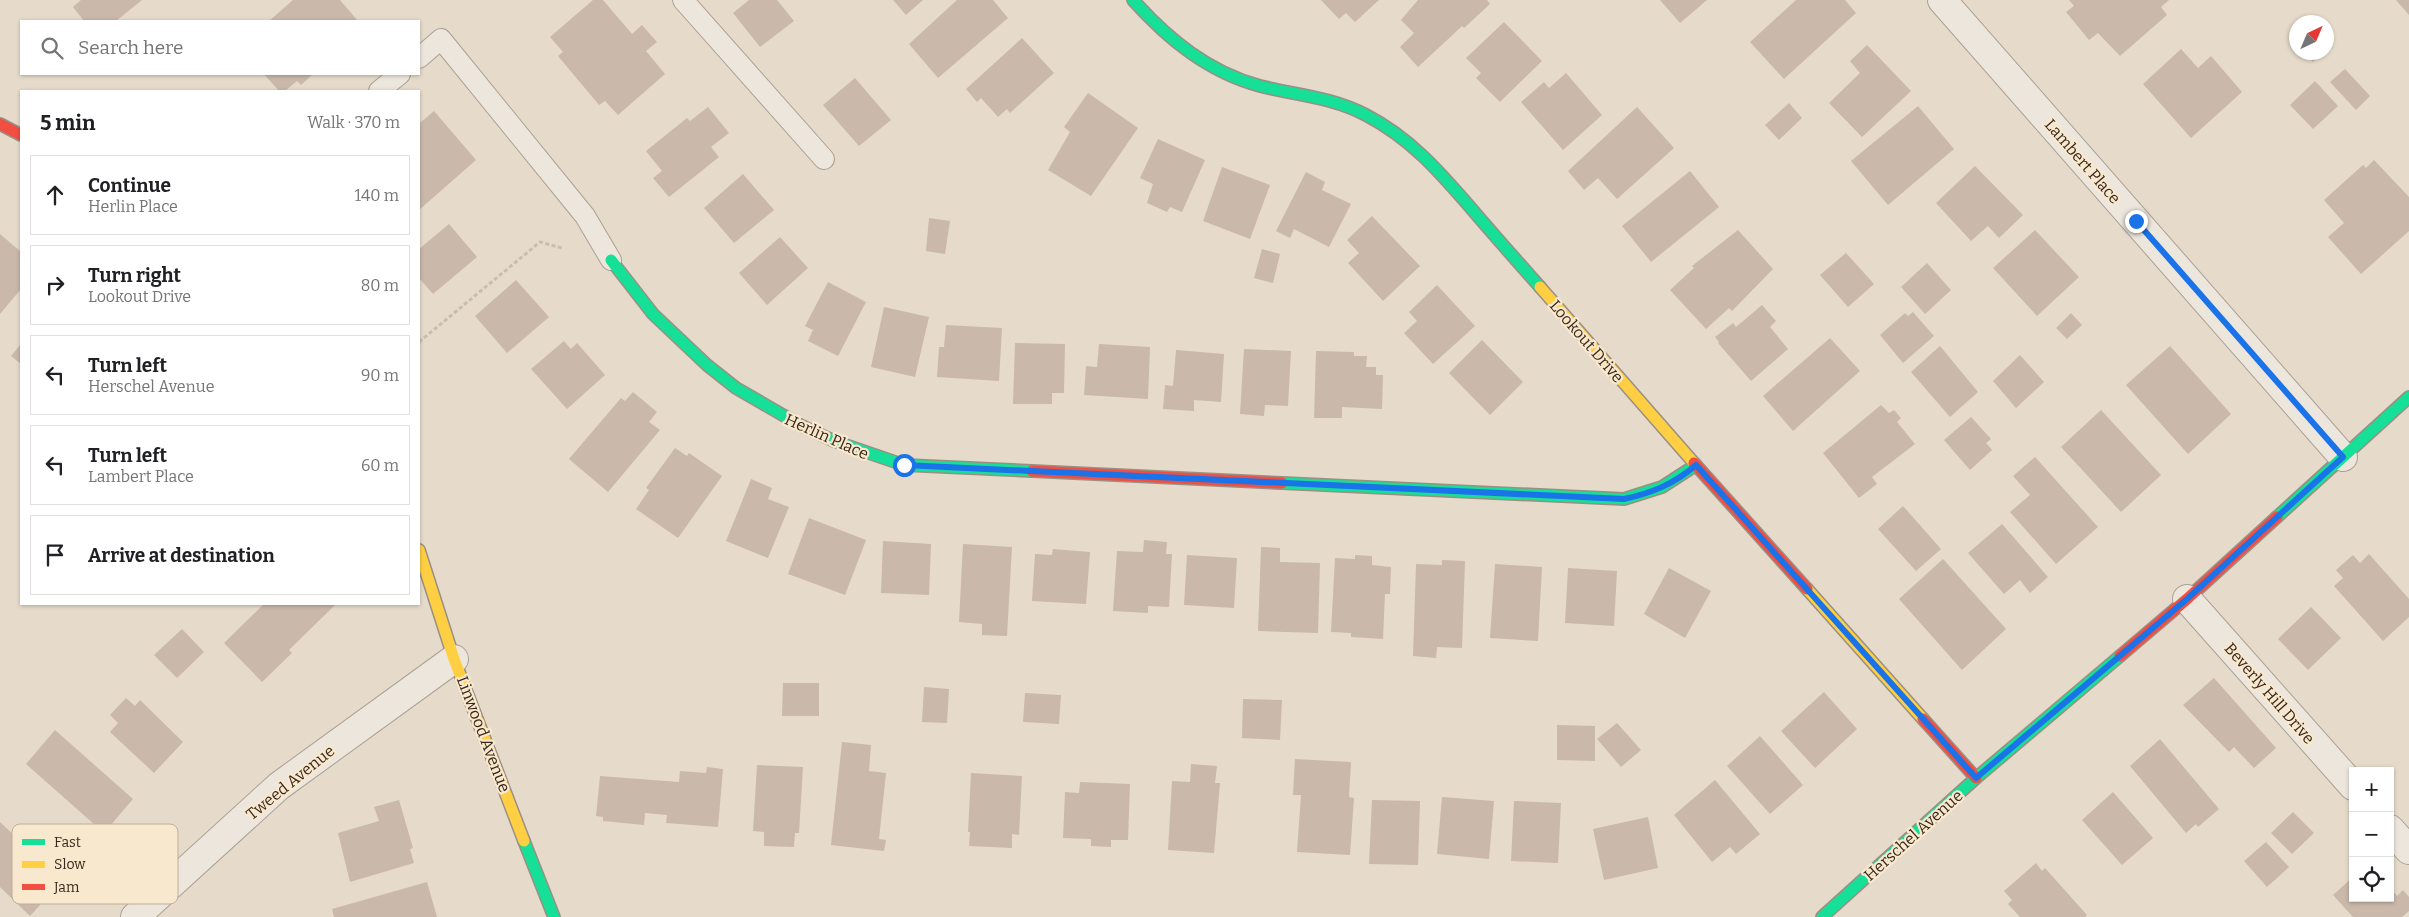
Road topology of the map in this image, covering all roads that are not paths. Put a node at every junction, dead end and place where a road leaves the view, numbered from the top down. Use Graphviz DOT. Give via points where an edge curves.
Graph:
graph roads {
  1 [pos="683,0"];
  2 [pos="1133,0"];
  3 [pos="1942,0"];
  4 [pos="420,57"];
  5 [pos="399,75"];
  6 [pos="380,90"];
  7 [pos="0,124"];
  8 [pos="20,134"];
  9 [pos="824,159"];
  10 [pos="611,260"];
  11 [pos="2409,397"];
  12 [pos="2343,457"];
  13 [pos="1696,465"];
  14 [pos="420,553"];
  15 [pos="2187,599"];
  16 [pos="454,659"];
  17 [pos="1976,778"];
  18 [pos="2349,781"];
  19 [pos="2394,833"];
  20 [pos="2409,850"];
  21 [pos="178,878"];
  22 [pos="149,904"];
  23 [pos="135,917"];
  24 [pos="554,917"];
  25 [pos="1822,917"];
  1 -- 9 [label="lane"];
  2 -- 13 [label="street, Lookout Drive" via="1158,29 1198,60 1244,81 1326,99 1372,118 1414,146"];
  3 -- 12 [label="street, Lambert Place"];
  4 -- 10 [label="lane" via="441,39 585,216"];
  5 -- 6 [label="lane"];
  7 -- 8 [label="street"];
  10 -- 13 [label="street, Herlin Place" via="652,314 703,363 744,394 805,430 904,465 1624,499 1650,493 1682,477"];
  11 -- 12 [label="street, Herschel Avenue"];
  12 -- 15 [label="street, Herschel Avenue"];
  13 -- 17 [label="street, Lookout Drive"];
  14 -- 16 [label="street, Linwood Avenue"];
  15 -- 17 [label="street, Herschel Avenue"];
  15 -- 18 [label="street, Beverly Hill Drive"];
  16 -- 21 [label="street, Tweed Avenue" via="279,786"];
  16 -- 24 [label="street, Linwood Avenue"];
  17 -- 25 [label="street, Herschel Avenue"];
  19 -- 20 [label="street"];
  22 -- 23 [label="street, Tweed Avenue"];
}
